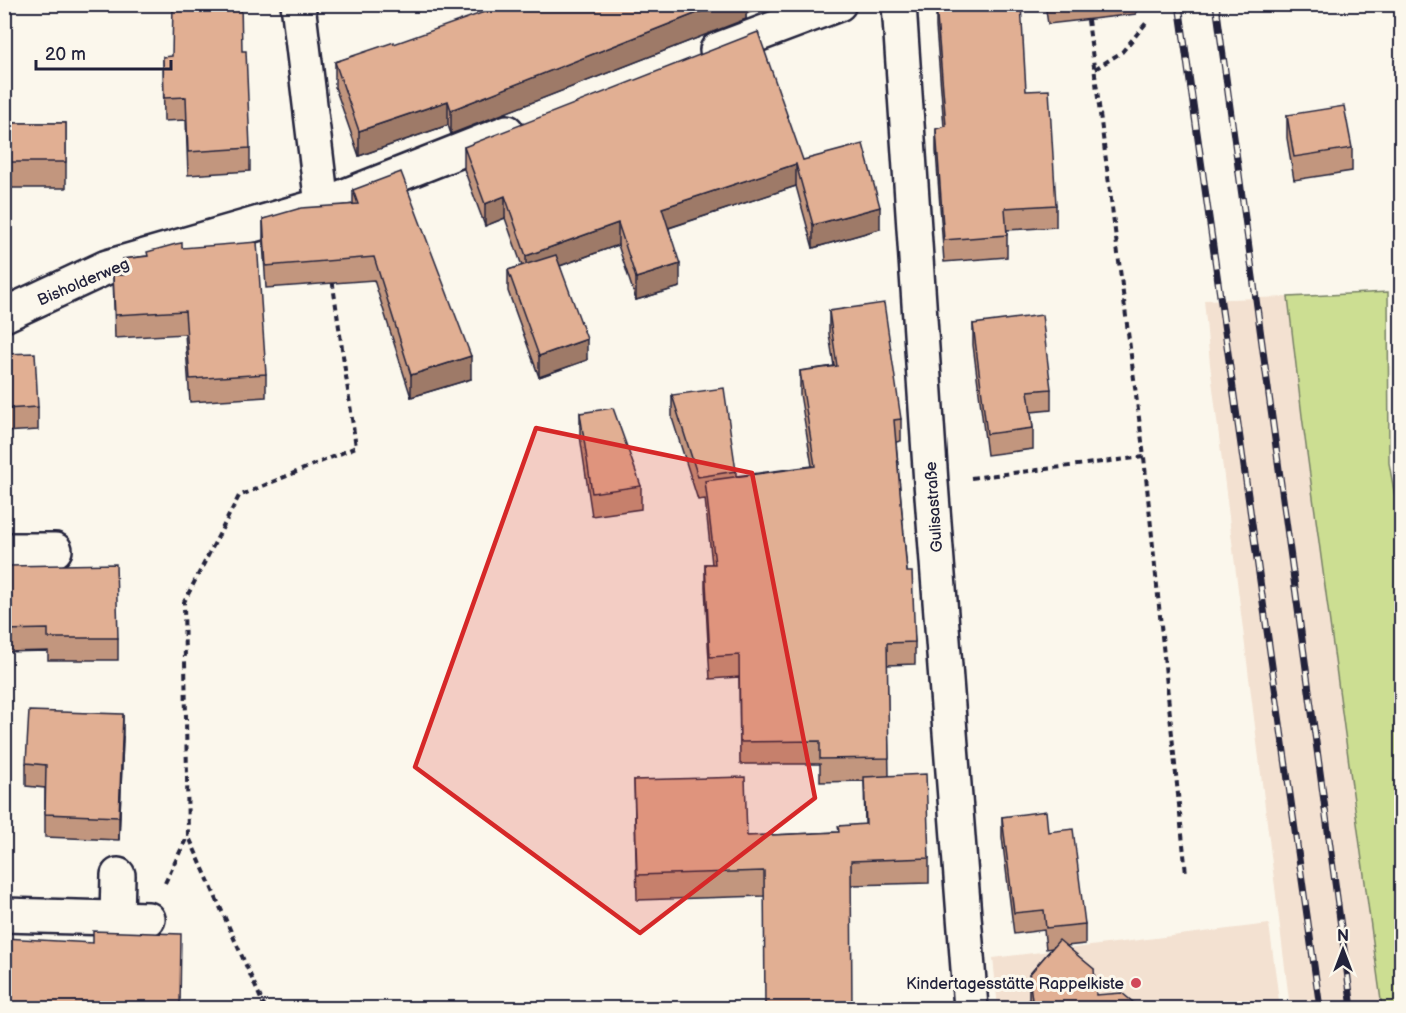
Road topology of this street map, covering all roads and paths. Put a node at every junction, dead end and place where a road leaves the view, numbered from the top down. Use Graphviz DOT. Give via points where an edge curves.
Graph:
graph roads {
  1 [pos="298,4"];
  2 [pos="839,4"];
  3 [pos="899,4"];
  4 [pos="1089,20"];
  5 [pos="1148,22"];
  6 [pos="691,60"];
  7 [pos="1095,69"];
  8 [pos="533,122"];
  9 [pos="322,205"];
  10 [pos="331,274"];
  11 [pos="4,315"];
  12 [pos="1144,457"];
  13 [pos="931,483"];
  14 [pos="4,550"];
  15 [pos="55,550"];
  16 [pos="188,835"];
  17 [pos="1186,874"];
  18 [pos="118,875"];
  19 [pos="4,915"];
  20 [pos="133,918"];
  21 [pos="265,1008"];
  22 [pos="972,1008"];
  1 -- 9 [label="street"];
  2 -- 6 [label="street"];
  3 -- 13 [label="street, Gulisastraße"];
  4 -- 7 [label="path"];
  5 -- 7 [label="path" via="1122,52"];
  7 -- 12 [label="path"];
  8 -- 9 [label="street, Bisholderweg"];
  9 -- 11 [label="street, Bisholderweg" via="107,267"];
  10 -- 16 [label="path" via="356,447 239,495 184,602"];
  12 -- 13 [label="path"];
  12 -- 17 [label="path"];
  13 -- 22 [label="street, Gulisastraße"];
  14 -- 15 [label="street"];
  16 -- 20 [label="path"];
  16 -- 21 [label="path"];
  18 -- 20 [label="street"];
  19 -- 20 [label="street"];
}
